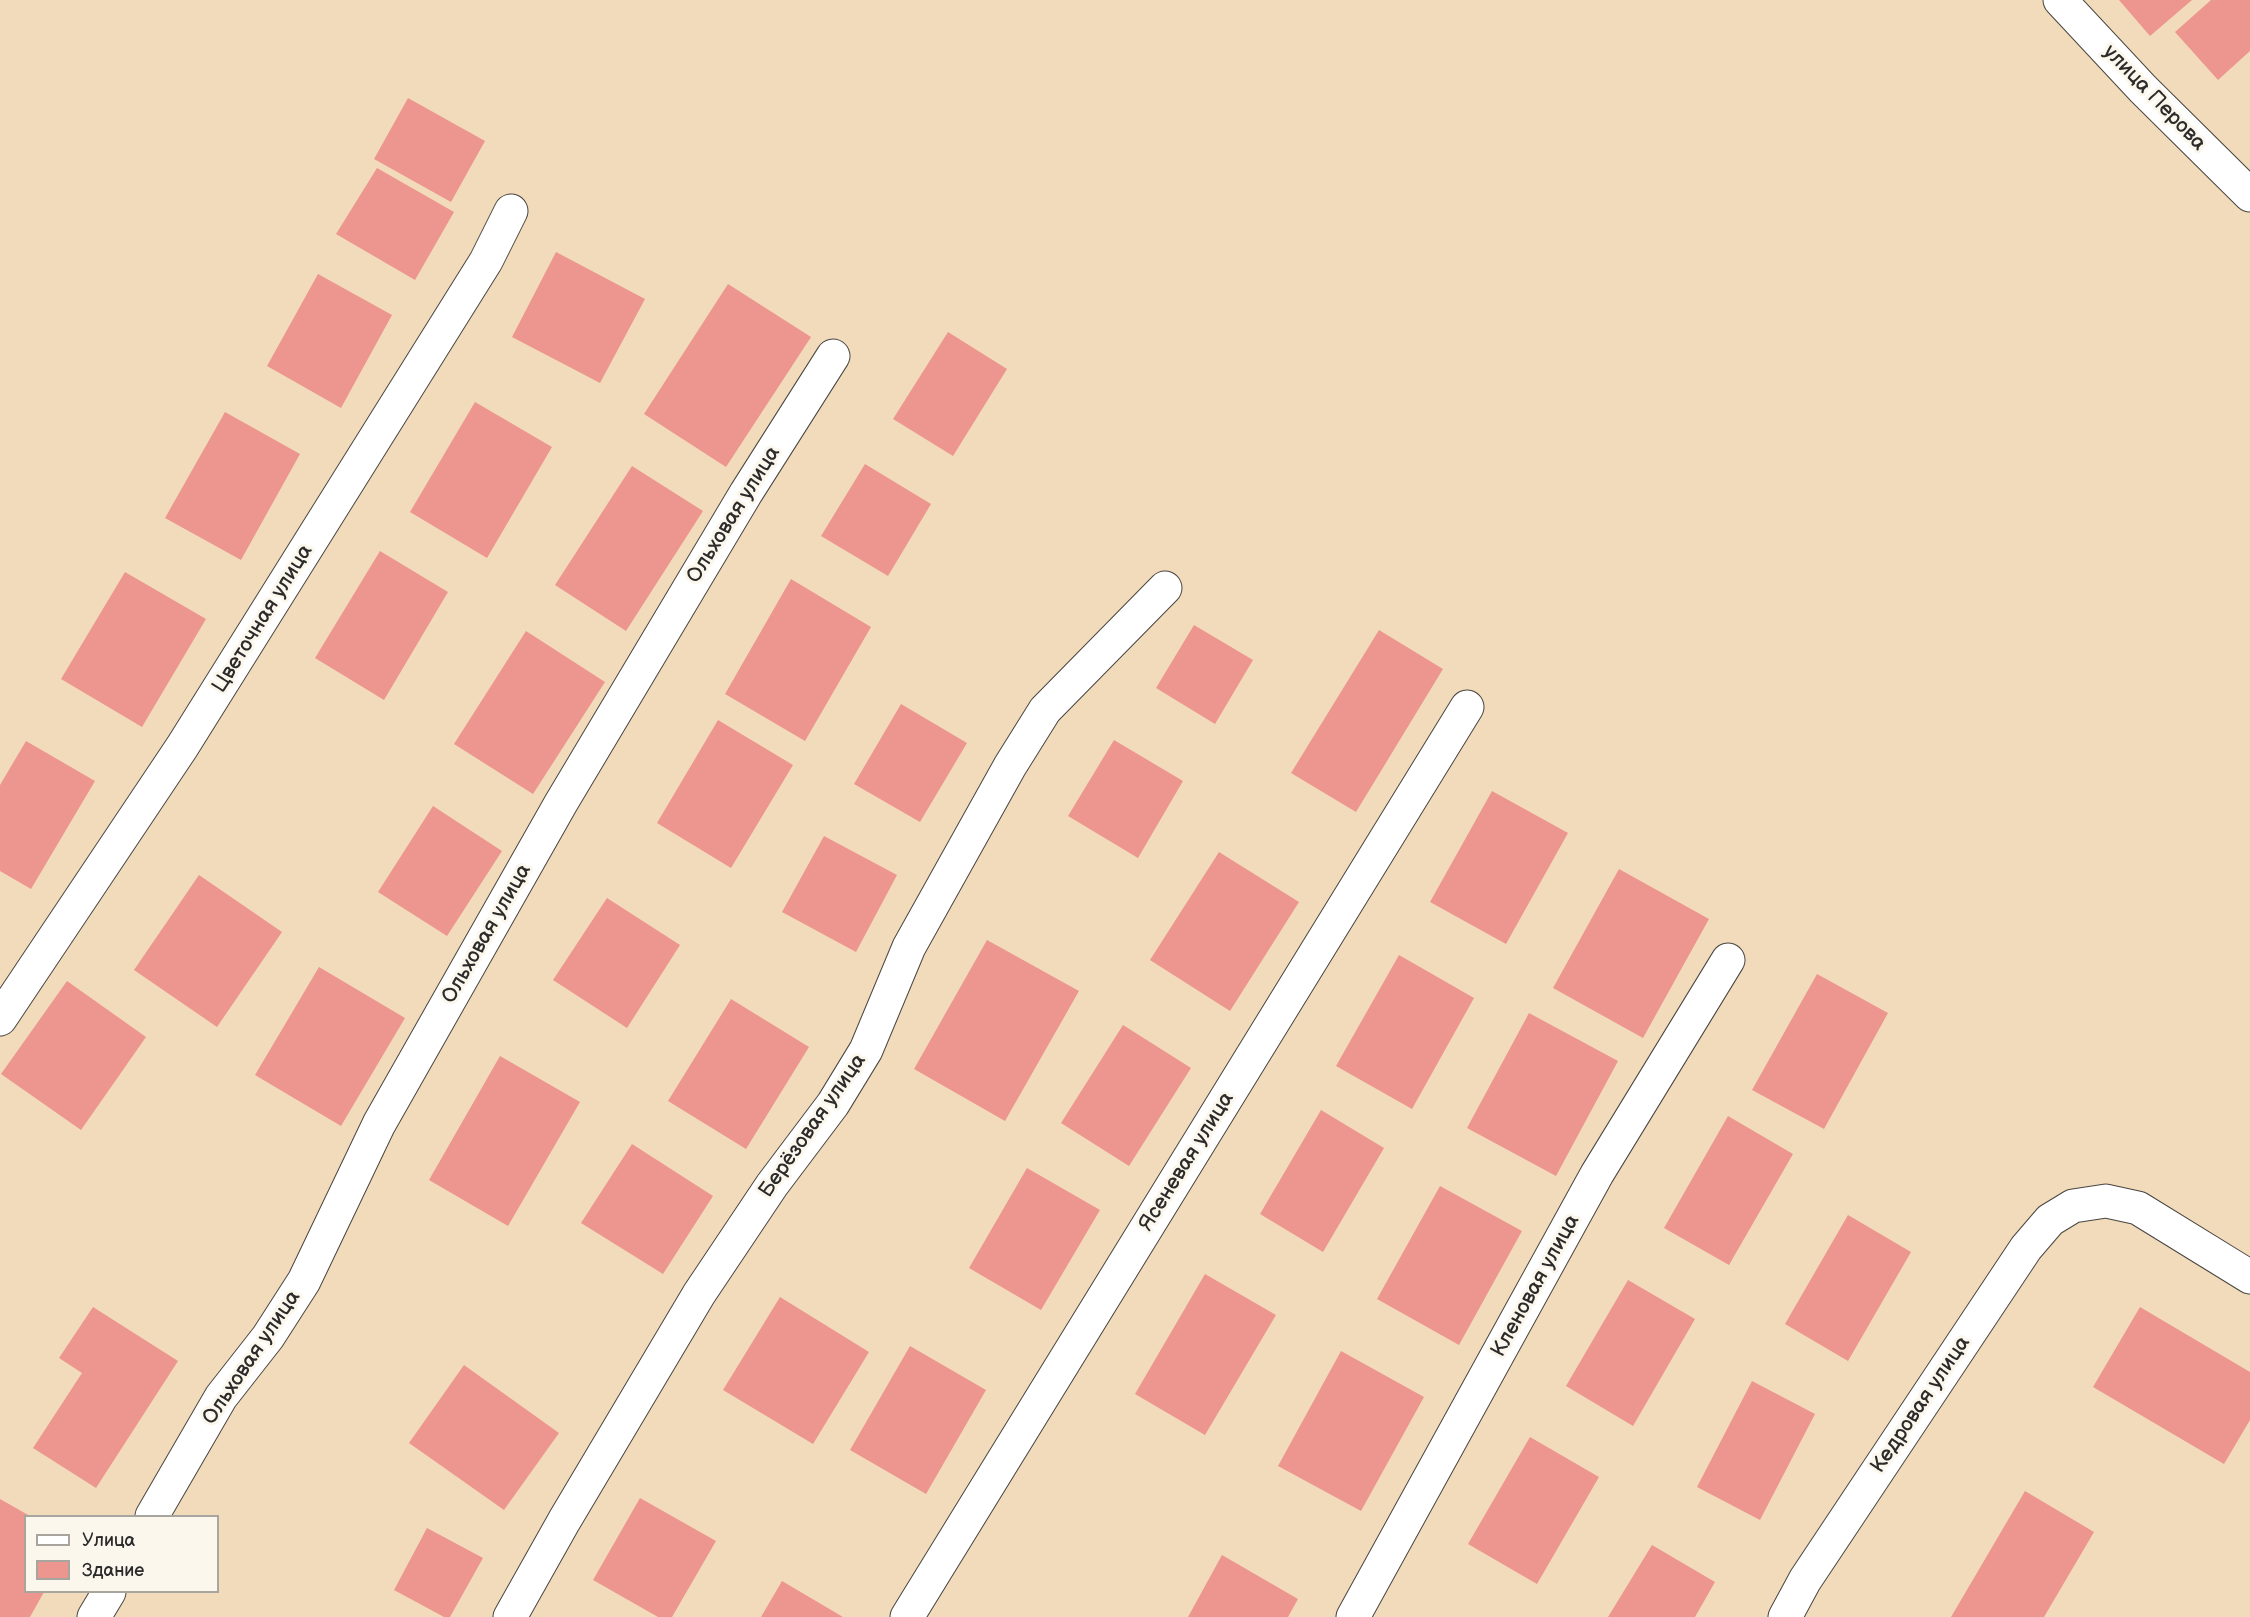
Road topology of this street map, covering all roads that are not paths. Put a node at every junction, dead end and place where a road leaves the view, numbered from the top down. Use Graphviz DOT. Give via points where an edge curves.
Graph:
graph roads {
  1 [pos="2060,0"];
  2 [pos="2250,195"];
  3 [pos="511,211"];
  4 [pos="833,356"];
  5 [pos="1166,588"];
  6 [pos="1467,707"];
  7 [pos="1728,960"];
  8 [pos="0,1018"];
  9 [pos="2250,1277"];
  10 [pos="153,1515"];
  11 [pos="108,1593"];
  12 [pos="94,1617"];
  13 [pos="510,1617"];
  14 [pos="907,1617"];
  15 [pos="1353,1617"];
  16 [pos="1785,1617"];
  1 -- 2 [label="street, улица Перова"];
  3 -- 8 [label="street, Цветочная улица" via="486,261 183,747"];
  4 -- 10 [label="street, Ольховая улица" via="734,512 550,824 379,1124 304,1281 268,1337 221,1397"];
  5 -- 13 [label="street, Берёзовая улица" via="1045,710 909,947 866,1050 833,1104 772,1185 699,1294"];
  6 -- 14 [label="street, Ясеневая улица"];
  7 -- 15 [label="street, Кленовая улица" via="1597,1174"];
  9 -- 16 [label="street, Кедровая улица" via="2139,1208 2106,1201 2073,1206 2050,1220 2026,1248 1805,1580"];
  11 -- 12 [label="street"];
}
